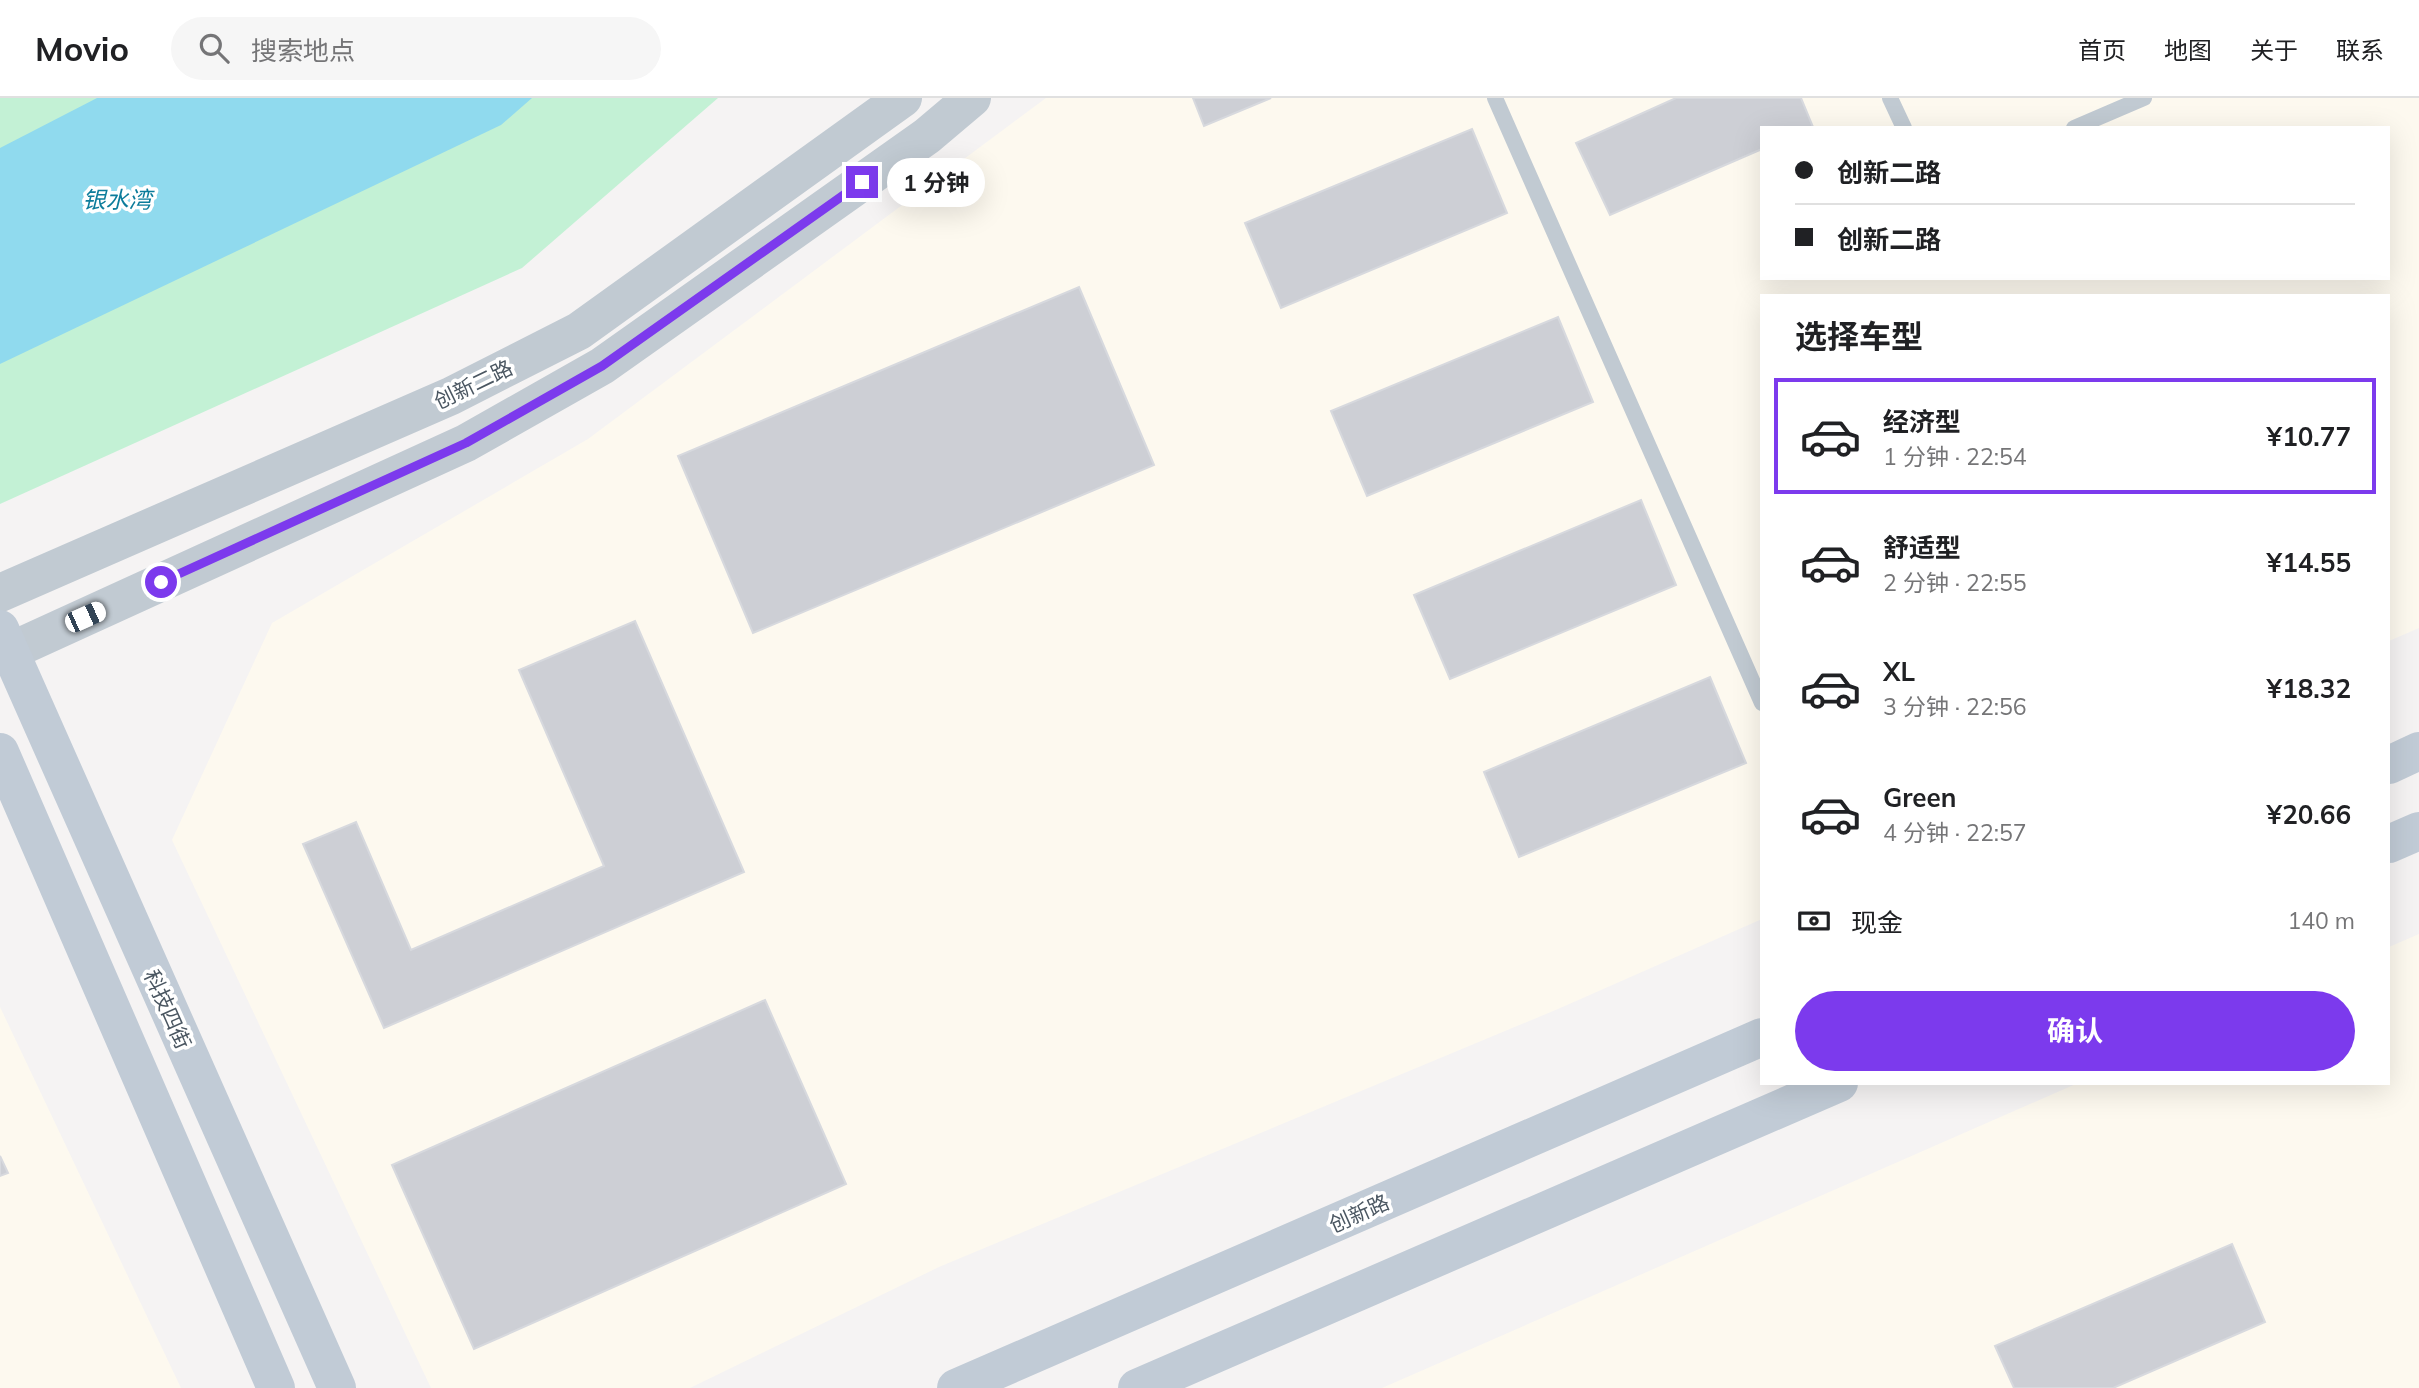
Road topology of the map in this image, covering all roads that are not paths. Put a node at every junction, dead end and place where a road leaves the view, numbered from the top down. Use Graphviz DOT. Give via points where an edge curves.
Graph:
graph roads {
  1 [pos="903,98"];
  2 [pos="972,98"];
  3 [pos="1495,98"];
  4 [pos="1890,98"];
  5 [pos="2144,98"];
  6 [pos="1902,126"];
  7 [pos="2079,126"];
  8 [pos="0,593"];
  9 [pos="3,645"];
  10 [pos="1760,698"];
  11 [pos="2419,751"];
  12 [pos="0,752"];
  13 [pos="2390,765"];
  14 [pos="2419,831"];
  15 [pos="2390,844"];
  16 [pos="1760,1038"];
  17 [pos="1834,1085"];
  18 [pos="276,1388"];
  19 [pos="337,1388"];
  20 [pos="956,1388"];
  21 [pos="1137,1388"];
  1 -- 8 [label="street, 创新二路" via="579,331 451,396"];
  2 -- 9 [label="street" via="927,136 602,366 466,443"];
  3 -- 10 [label="lane"];
  4 -- 6 [label="lane"];
  5 -- 7 [label="lane"];
  9 -- 19 [label="main road, 科技四街"];
  11 -- 13 [label="main road"];
  12 -- 18 [label="main road"];
  14 -- 15 [label="main road"];
  16 -- 20 [label="main road, 创新路"];
  17 -- 21 [label="main road"];
}
